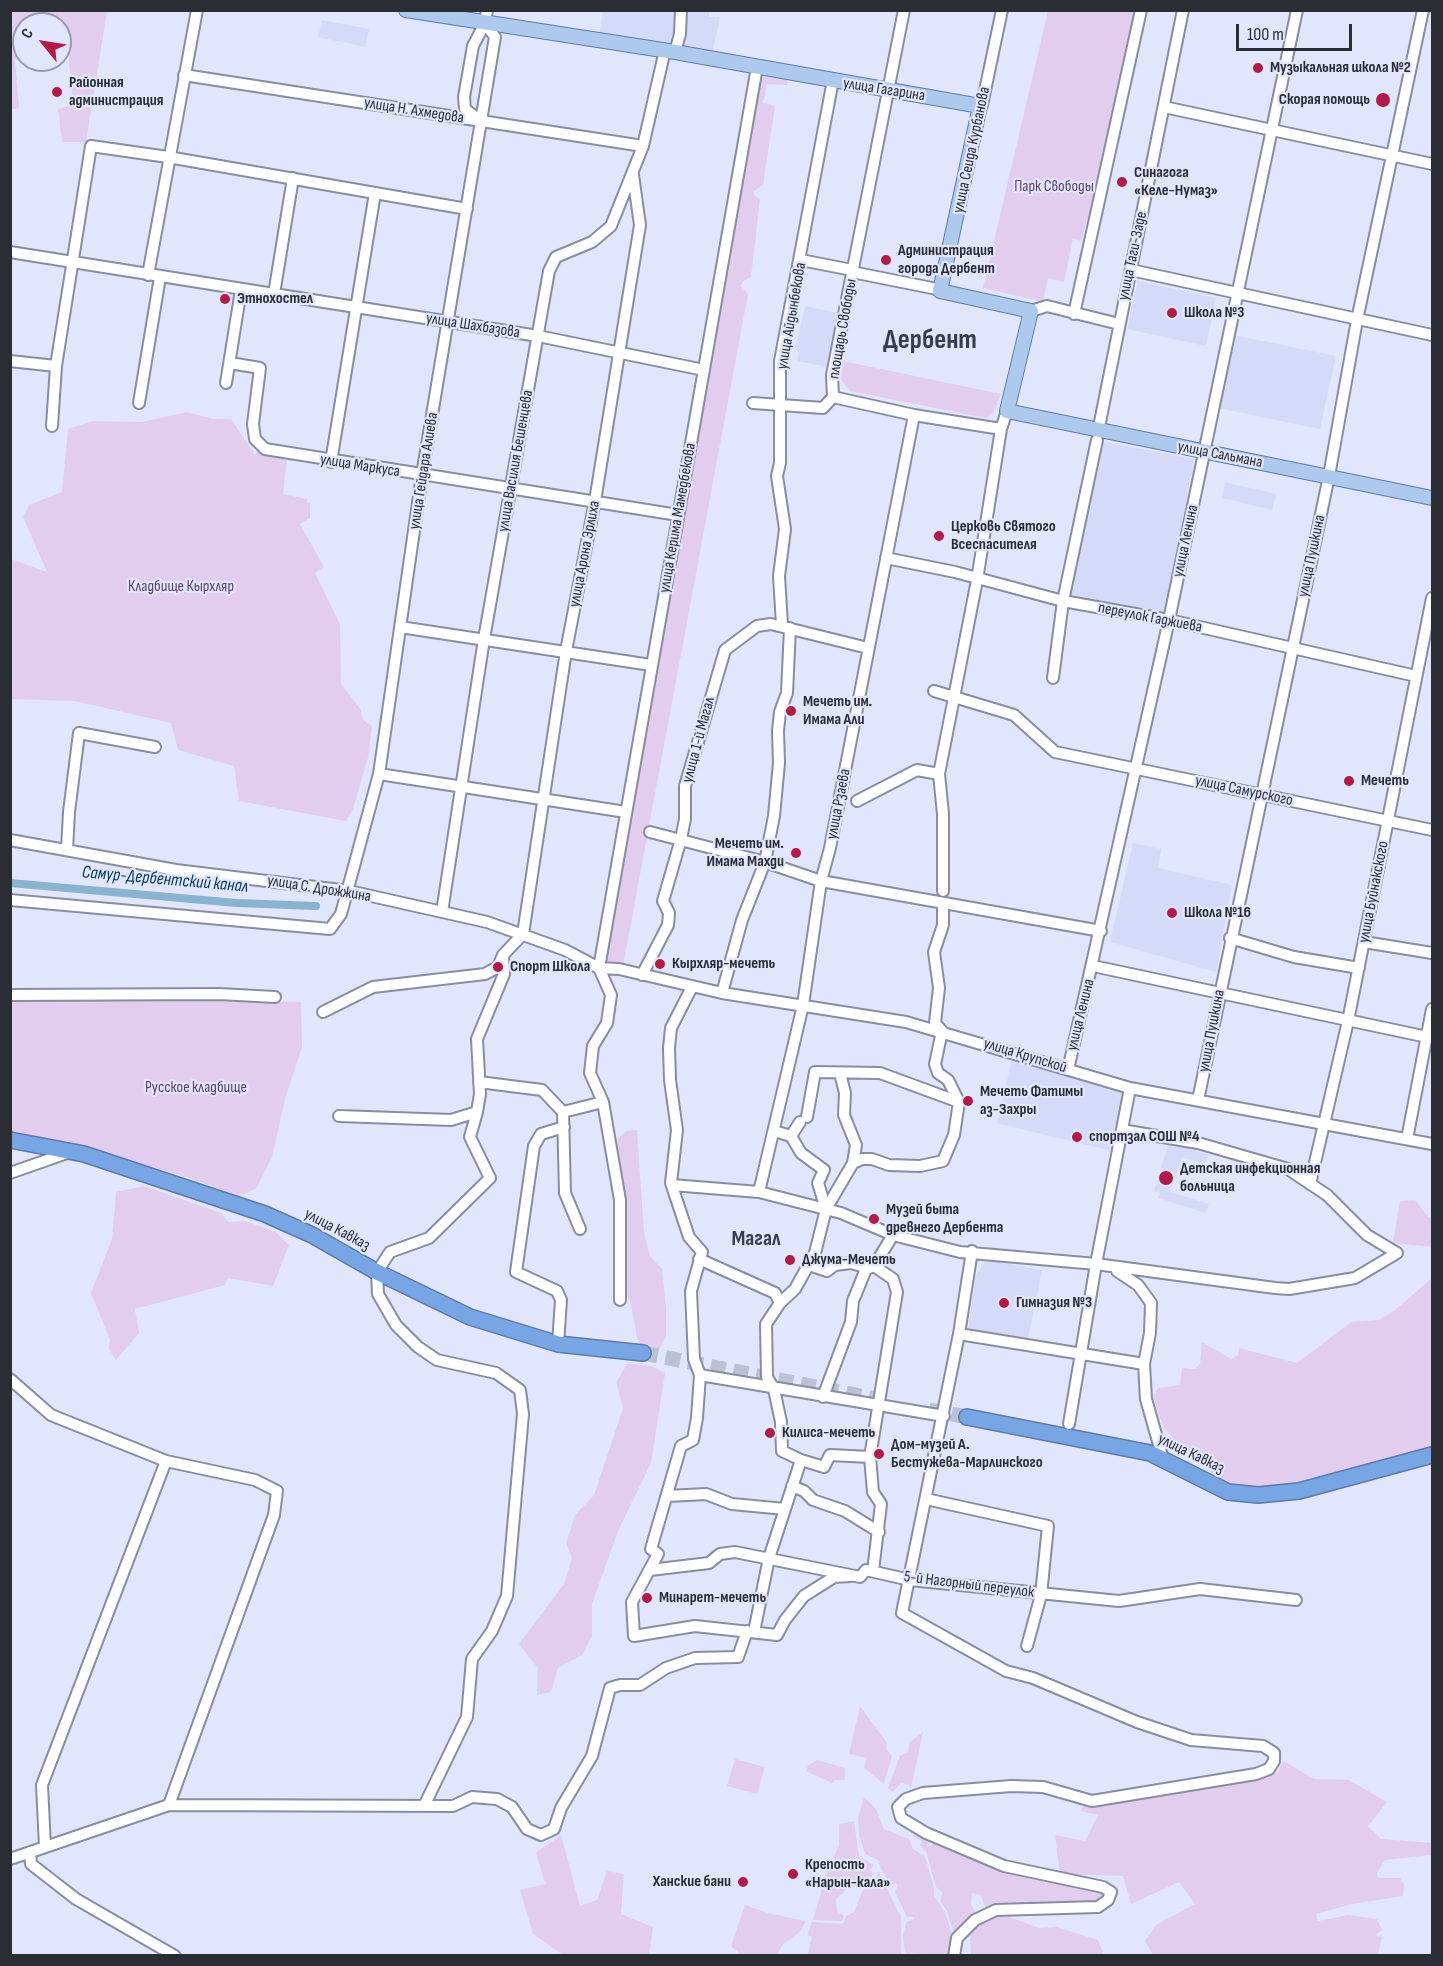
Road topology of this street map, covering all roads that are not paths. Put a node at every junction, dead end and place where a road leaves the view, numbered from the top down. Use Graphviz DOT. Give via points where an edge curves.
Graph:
graph roads {
  1 [pos="196,10"];
  2 [pos="406,10"];
  3 [pos="412,10"];
  4 [pos="681,10"];
  5 [pos="904,10"];
  6 [pos="1002,10"];
  7 [pos="1141,10"];
  8 [pos="1183,10"];
  9 [pos="1297,10"];
  10 [pos="1423,10"];
  11 [pos="485,18"];
  12 [pos="670,51"];
  13 [pos="757,67"];
  14 [pos="184,75"];
  15 [pos="833,80"];
  16 [pos="888,89"];
  17 [pos="982,105"];
  18 [pos="1164,107"];
  19 [pos="481,121"];
  20 [pos="1272,129"];
  21 [pos="643,147"];
  22 [pos="1394,155"];
  23 [pos="168,157"];
  24 [pos="1432,164"];
  25 [pos="633,174"];
  26 [pos="293,178"];
  27 [pos="375,193"];
  28 [pos="467,209"];
  29 [pos="10,252"];
  30 [pos="801,260"];
  31 [pos="74,262"];
  32 [pos="1131,270"];
  33 [pos="852,271"];
  34 [pos="148,275"];
  35 [pos="160,277"];
  36 [pos="241,290"];
  37 [pos="941,290"];
  38 [pos="1237,292"];
  39 [pos="274,294"];
  40 [pos="357,307"];
  41 [pos="1032,310"];
  42 [pos="1074,314"];
  43 [pos="1357,320"];
  44 [pos="449,322"];
  45 [pos="1119,324"];
  46 [pos="1432,334"];
  47 [pos="537,336"];
  48 [pos="620,353"];
  49 [pos="10,361"];
  50 [pos="230,363"];
  51 [pos="56,366"];
  52 [pos="704,370"];
  53 [pos="226,383"];
  54 [pos="833,397"];
  55 [pos="140,403"];
  56 [pos="753,403"];
  57 [pos="782,403"];
  58 [pos="1007,411"];
  59 [pos="914,415"];
  60 [pos="52,426"];
  61 [pos="1001,429"];
  62 [pos="1098,436"];
  63 [pos="1204,452"];
  64 [pos="332,462"];
  65 [pos="422,475"];
  66 [pos="1329,476"];
  67 [pos="513,487"];
  68 [pos="1432,498"];
  69 [pos="596,501"];
  70 [pos="678,515"];
  71 [pos="886,558"];
  72 [pos="977,580"];
  73 [pos="1432,598"];
  74 [pos="1064,601"];
  75 [pos="1169,620"];
  76 [pos="786,626"];
  77 [pos="400,627"];
  78 [pos="484,639"];
  79 [pos="868,648"];
  80 [pos="1292,648"];
  81 [pos="567,651"];
  82 [pos="651,665"];
  83 [pos="1416,676"];
  84 [pos="1053,678"];
  85 [pos="934,691"];
  86 [pos="953,696"];
  87 [pos="155,747"];
  88 [pos="1136,769"];
  89 [pos="379,774"];
  90 [pos="939,774"];
  91 [pos="460,786"];
  92 [pos="1261,795"];
  93 [pos="543,799"];
  94 [pos="848,800"];
  95 [pos="626,812"];
  96 [pos="1387,821"];
  97 [pos="1432,830"];
  98 [pos="650,832"];
  99 [pos="681,839"];
  100 [pos="10,840"];
  101 [pos="67,850"];
  102 [pos="765,862"];
  103 [pos="821,881"];
  104 [pos="349,891"];
  105 [pos="943,891"];
  106 [pos="10,900"];
  107 [pos="943,903"];
  108 [pos="442,912"];
  109 [pos="1101,932"];
  110 [pos="523,934"];
  111 [pos="1230,938"];
  112 [pos="1364,942"];
  113 [pos="1432,953"];
  114 [pos="503,955"];
  115 [pos="1093,966"];
  116 [pos="599,968"];
  117 [pos="1359,968"];
  118 [pos="618,969"];
  119 [pos="642,975"];
  120 [pos="692,987"];
  121 [pos="722,993"];
  122 [pos="1219,994"];
  123 [pos="10,995"];
  124 [pos="275,997"];
  125 [pos="803,1005"];
  126 [pos="1432,1009"];
  127 [pos="323,1012"];
  128 [pos="1348,1021"];
  129 [pos="942,1031"];
  130 [pos="1430,1037"];
  131 [pos="1068,1070"];
  132 [pos="840,1073"];
  133 [pos="479,1082"];
  134 [pos="1130,1088"];
  135 [pos="1198,1100"];
  136 [pos="603,1102"];
  137 [pos="959,1102"];
  138 [pos="477,1112"];
  139 [pos="563,1112"];
  140 [pos="339,1116"];
  141 [pos="1324,1123"];
  142 [pos="564,1127"];
  143 [pos="1122,1130"];
  144 [pos="774,1131"];
  145 [pos="791,1136"];
  146 [pos="1407,1139"];
  147 [pos="10,1140"];
  148 [pos="1432,1144"];
  149 [pos="71,1152"];
  150 [pos="853,1163"];
  151 [pos="10,1173"];
  152 [pos="1310,1184"];
  153 [pos="672,1185"];
  154 [pos="759,1192"];
  155 [pos="826,1209"];
  156 [pos="580,1229"];
  157 [pos="893,1235"];
  158 [pos="972,1251"];
  159 [pos="699,1259"];
  160 [pos="809,1264"];
  161 [pos="1096,1264"];
  162 [pos="871,1267"];
  163 [pos="1111,1269"];
  164 [pos="377,1272"];
  165 [pos="620,1300"];
  166 [pos="780,1303"];
  167 [pos="960,1334"];
  168 [pos="558,1344"];
  169 [pos="644,1353"];
  170 [pos="1081,1356"];
  171 [pos="1144,1364"];
  172 [pos="700,1375"];
  173 [pos="10,1379"];
  174 [pos="774,1389"];
  175 [pos="823,1397"];
  176 [pos="878,1407"];
  177 [pos="944,1416"];
  178 [pos="967,1417"];
  179 [pos="1069,1424"];
  180 [pos="870,1457"];
  181 [pos="1432,1457"];
  182 [pos="1163,1459"];
  183 [pos="801,1460"];
  184 [pos="166,1461"];
  185 [pos="792,1486"];
  186 [pos="667,1496"];
  187 [pos="926,1499"];
  188 [pos="784,1509"];
  189 [pos="879,1532"];
  190 [pos="769,1558"];
  191 [pos="650,1570"];
  192 [pos="873,1571"];
  193 [pos="850,1576"];
  194 [pos="910,1581"];
  195 [pos="1041,1594"];
  196 [pos="1296,1600"];
  197 [pos="750,1632"];
  198 [pos="1028,1646"];
  199 [pos="425,1804"];
  200 [pos="170,1805"];
  201 [pos="45,1847"];
  202 [pos="30,1852"];
  203 [pos="10,1859"];
  204 [pos="175,1956"];
  205 [pos="954,1956"];
  1 -- 14 [label="street"];
  2 -- 11 [label="main road, улица Гагарина"];
  3 -- 11 [label="main road, улица Гагарина"];
  4 -- 12 [label="street, улица Василия Бешенцева" via="680,34"];
  5 -- 16 [label="street"];
  6 -- 17 [label="street, улица Сеида Курбанова"];
  7 -- 42 [label="street"];
  8 -- 18 [label="street, улица Таги-Заде"];
  9 -- 20 [label="street, улица Ленина"];
  10 -- 22 [label="street, улица Пушкина"];
  11 -- 12 [label="main road, улица Гагарина"];
  11 -- 19 [label="street, улица Гейдара Алиева" via="495,37"];
  11 -- 19 [label="street" via="473,46 464,97 465,109"];
  12 -- 13 [label="main road, улица Гагарина"];
  12 -- 15 [label="main road, улица Гагарина"];
  12 -- 21 [label="street, улица Василия Бешенцева"];
  13 -- 15 [label="main road, улица Гагарина"];
  13 -- 52 [label="street, улица Керима Мамедбекова"];
  14 -- 19 [label="street, улица Н. Ахмедова"];
  14 -- 23 [label="street"];
  15 -- 16 [label="main road, улица Гагарина"];
  15 -- 30 [label="street, улица Айдынбекова"];
  16 -- 17 [label="main road, улица Гагарина"];
  16 -- 33 [label="street"];
  16 -- 37 [label="main road, улица Гагарина" via="980,106"];
  17 -- 37 [label="main road, улица Сеида Курбанова"];
  18 -- 20 [label="street"];
  18 -- 32 [label="street, улица Таги-Заде"];
  19 -- 21 [label="street, улица Н. Ахмедова"];
  19 -- 28 [label="street, улица Гейдара Алиева"];
  20 -- 22 [label="street"];
  20 -- 38 [label="street, улица Ленина"];
  21 -- 25 [label="street, улица Василия Бешенцева"];
  22 -- 24 [label="street"];
  22 -- 43 [label="street, улица Пушкина"];
  23 -- 26 [label="street"];
  23 -- 31 [label="street" via="91,146"];
  23 -- 34 [label="street"];
  25 -- 47 [label="street, улица Василия Бешенцева" via="611,226 592,243 556,257 549,271"];
  25 -- 48 [label="street, улица Арона Эрлиха" via="640,225"];
  26 -- 27 [label="street"];
  26 -- 39 [label="street"];
  27 -- 28 [label="street"];
  27 -- 40 [label="street"];
  28 -- 44 [label="street, улица Гейдара Алиева"];
  29 -- 31 [label="street, улица Шахбазова"];
  30 -- 33 [label="street"];
  30 -- 57 [label="street, улица Айдынбекова" via="780,361"];
  31 -- 34 [label="street, улица Шахбазова"];
  31 -- 51 [label="street"];
  32 -- 38 [label="street"];
  32 -- 45 [label="street, улица Таги-Заде"];
  33 -- 37 [label="street, площадь Свободы"];
  33 -- 54 [label="street, площадь Свободы" via="832,375"];
  34 -- 35 [label="street, улица Шахбазова"];
  35 -- 36 [label="street, улица Шахбазова"];
  35 -- 55 [label="street"];
  36 -- 39 [label="street, улица Шахбазова"];
  36 -- 50 [label="street"];
  37 -- 41 [label="main road, площадь Свободы"];
  38 -- 43 [label="street"];
  38 -- 63 [label="street, улица Ленина"];
  39 -- 40 [label="street, улица Шахбазова"];
  40 -- 44 [label="street, улица Шахбазова"];
  40 -- 64 [label="street"];
  41 -- 42 [label="street" via="1047,306"];
  41 -- 58 [label="main road"];
  42 -- 45 [label="street"];
  43 -- 46 [label="street"];
  43 -- 66 [label="street, улица Пушкина"];
  44 -- 47 [label="street, улица Шахбазова"];
  44 -- 65 [label="street, улица Гейдара Алиева"];
  45 -- 62 [label="street, улица Таги-Заде"];
  47 -- 48 [label="street, улица Шахбазова"];
  47 -- 67 [label="street, улица Василия Бешенцева"];
  48 -- 52 [label="street, улица Шахбазова"];
  48 -- 69 [label="street, улица Арона Эрлиха"];
  49 -- 51 [label="street"];
  50 -- 53 [label="street"];
  50 -- 64 [label="street, улица Маркуса" via="260,368 253,424 255,439 266,450"];
  51 -- 60 [label="street"];
  52 -- 70 [label="street, улица Керима Мамедбекова"];
  54 -- 57 [label="street" via="823,408"];
  54 -- 59 [label="street, площадь Свободы"];
  56 -- 57 [label="street"];
  57 -- 76 [label="street, улица Айдынбекова" via="777,476 785,529 778,576"];
  58 -- 61 [label="street"];
  58 -- 62 [label="main road, улица Сальмана"];
  59 -- 61 [label="street, площадь Свободы"];
  59 -- 71 [label="street, улица Рзаева"];
  61 -- 72 [label="street"];
  62 -- 63 [label="main road, улица Сальмана"];
  62 -- 74 [label="street, улица Таги-Заде"];
  63 -- 66 [label="main road, улица Сальмана"];
  63 -- 75 [label="street, улица Ленина"];
  64 -- 65 [label="street, улица Маркуса"];
  65 -- 67 [label="street, улица Маркуса"];
  65 -- 77 [label="street, улица Гейдара Алиева"];
  66 -- 68 [label="main road, улица Сальмана"];
  66 -- 80 [label="street, улица Пушкина"];
  67 -- 69 [label="street, улица Маркуса"];
  67 -- 78 [label="street, улица Василия Бешенцева"];
  69 -- 70 [label="street, улица Маркуса"];
  69 -- 81 [label="street, улица Арона Эрлиха"];
  70 -- 82 [label="street, улица Керима Мамедбекова"];
  71 -- 72 [label="street, переулок Гаджиева"];
  71 -- 79 [label="street, улица Рзаева"];
  72 -- 74 [label="street, переулок Гаджиева"];
  72 -- 86 [label="street"];
  73 -- 83 [label="street, улица Буйнакского"];
  74 -- 75 [label="street, переулок Гаджиева"];
  74 -- 84 [label="street, улица Таги-Заде"];
  75 -- 80 [label="street, переулок Гаджиева"];
  75 -- 88 [label="street, улица Ленина"];
  76 -- 79 [label="street, улица 1-й Магал"];
  76 -- 99 [label="street, улица 1-й Магал" via="757,626 725,650 685,786"];
  76 -- 102 [label="street, улица Айдынбекова" via="787,693 780,712 774,816"];
  77 -- 78 [label="street"];
  77 -- 89 [label="street, улица Гейдара Алиева"];
  78 -- 81 [label="street"];
  78 -- 91 [label="street, улица Василия Бешенцева"];
  79 -- 94 [label="street, улица Рзаева"];
  80 -- 83 [label="street, переулок Гаджиева"];
  80 -- 92 [label="street, улица Пушкина"];
  81 -- 82 [label="street"];
  81 -- 93 [label="street, улица Арона Эрлиха"];
  82 -- 95 [label="street, улица Керима Мамедбекова"];
  83 -- 96 [label="street, улица Буйнакского"];
  85 -- 86 [label="street"];
  86 -- 88 [label="street, улица Самурского" via="1014,715 1055,752"];
  86 -- 90 [label="street"];
  87 -- 101 [label="street" via="79,733"];
  88 -- 92 [label="street, улица Самурского"];
  88 -- 109 [label="street, улица Ленина"];
  89 -- 91 [label="street"];
  89 -- 104 [label="street, улица Гейдара Алиева"];
  90 -- 94 [label="street" via="917,770"];
  90 -- 105 [label="street"];
  91 -- 93 [label="street"];
  91 -- 108 [label="street, улица Василия Бешенцева"];
  92 -- 96 [label="street, улица Самурского"];
  92 -- 111 [label="street, улица Пушкина"];
  93 -- 95 [label="street"];
  93 -- 110 [label="street, улица Арона Эрлиха"];
  94 -- 103 [label="street, улица Рзаева"];
  95 -- 116 [label="street, улица Керима Мамедбекова"];
  96 -- 97 [label="street, улица Самурского"];
  96 -- 112 [label="street, улица Буйнакского"];
  98 -- 99 [label="street"];
  99 -- 102 [label="street"];
  99 -- 119 [label="street, улица 1-й Магал" via="663,901 669,913 668,925"];
  100 -- 101 [label="street, улица С. Дрожжина"];
  101 -- 104 [label="street, улица С. Дрожжина" via="176,870"];
  102 -- 103 [label="street"];
  102 -- 121 [label="street, улица Айдынбекова" via="742,920"];
  103 -- 107 [label="street"];
  103 -- 125 [label="street, улица Рзаева"];
  104 -- 106 [label="street, улица Гейдара Алиева" via="341,914 330,929"];
  104 -- 108 [label="street, улица С. Дрожжина"];
  107 -- 109 [label="street"];
  107 -- 129 [label="street" via="943,925 934,952 939,988 935,1023"];
  108 -- 110 [label="street, улица С. Дрожжина"];
  109 -- 115 [label="street, улица Ленина"];
  110 -- 114 [label="street"];
  110 -- 116 [label="street, улица С. Дрожжина"];
  111 -- 117 [label="street" via="1294,957"];
  111 -- 122 [label="street, улица Пушкина"];
  112 -- 113 [label="street"];
  112 -- 117 [label="street, улица Буйнакского"];
  114 -- 127 [label="street" via="498,967 485,974 373,987"];
  114 -- 133 [label="street" via="504,974 477,1039"];
  115 -- 122 [label="street"];
  115 -- 131 [label="street, улица Ленина"];
  116 -- 118 [label="street, улица С. Дрожжина"];
  116 -- 136 [label="street" via="611,994 607,1023 593,1046 590,1073"];
  117 -- 128 [label="street, улица Буйнакского"];
  118 -- 119 [label="street, улица Крупской"];
  119 -- 120 [label="street, улица Крупской"];
  120 -- 121 [label="street, улица Крупской"];
  120 -- 153 [label="street" via="671,1028 670,1080 677,1130"];
  121 -- 125 [label="street, улица Крупской"];
  122 -- 128 [label="street"];
  122 -- 135 [label="street, улица Пушкина"];
  123 -- 124 [label="street"];
  125 -- 129 [label="street, улица Крупской"];
  125 -- 144 [label="street, улица Рзаева"];
  126 -- 130 [label="street"];
  128 -- 130 [label="street"];
  128 -- 141 [label="street, улица Буйнакского"];
  129 -- 131 [label="street, улица Крупской"];
  129 -- 137 [label="street" via="935,1064"];
  130 -- 146 [label="street"];
  131 -- 134 [label="street, улица Крупской"];
  132 -- 137 [label="street" via="880,1073"];
  132 -- 145 [label="street" via="815,1072 804,1119"];
  132 -- 150 [label="street" via="845,1093 844,1115 856,1145"];
  133 -- 138 [label="street"];
  133 -- 139 [label="street" via="542,1090"];
  134 -- 135 [label="street, улица Крупской"];
  134 -- 143 [label="street"];
  135 -- 141 [label="street, улица Крупской"];
  136 -- 139 [label="street"];
  136 -- 165 [label="street" via="620,1200"];
  137 -- 150 [label="street" via="954,1135 942,1161 920,1166 889,1165 872,1159"];
  138 -- 140 [label="street" via="451,1120"];
  138 -- 164 [label="street" via="470,1137 490,1178 429,1238 390,1252"];
  139 -- 142 [label="street"];
  141 -- 146 [label="street, улица Крупской"];
  141 -- 152 [label="street, улица Буйнакского"];
  142 -- 156 [label="street" via="565,1192"];
  142 -- 168 [label="street" via="541,1134 534,1146 516,1272 557,1291 561,1300"];
  143 -- 152 [label="street" via="1198,1143 1288,1169"];
  143 -- 161 [label="street"];
  144 -- 145 [label="street"];
  144 -- 154 [label="street, улица Рзаева"];
  145 -- 155 [label="street" via="801,1153 824,1170 818,1183"];
  146 -- 148 [label="street, улица Крупской"];
  147 -- 149 [label="highway, улица Кавказ"];
  149 -- 151 [label="street"];
  149 -- 164 [label="highway, улица Кавказ" via="265,1214"];
  150 -- 155 [label="street"];
  152 -- 163 [label="street" via="1327,1195 1367,1235 1397,1253 1355,1278 1289,1289"];
  153 -- 154 [label="street"];
  153 -- 159 [label="street" via="689,1237 702,1252"];
  154 -- 155 [label="street"];
  155 -- 157 [label="street"];
  155 -- 160 [label="street"];
  157 -- 158 [label="street" via="960,1252"];
  157 -- 162 [label="street"];
  158 -- 161 [label="street"];
  158 -- 167 [label="street"];
  159 -- 166 [label="street" via="775,1293"];
  159 -- 172 [label="street" via="692,1280 691,1305 694,1359"];
  160 -- 162 [label="street" via="827,1271 835,1265 851,1263"];
  160 -- 166 [label="street" via="795,1289"];
  161 -- 163 [label="street"];
  161 -- 170 [label="street"];
  162 -- 175 [label="street" via="853,1301 851,1322"];
  162 -- 176 [label="street" via="893,1279 897,1292"];
  163 -- 171 [label="street" via="1138,1285 1151,1303"];
  164 -- 168 [label="highway, улица Кавказ" via="470,1317"];
  164 -- 199 [label="street" via="378,1294 396,1325 418,1347 437,1360 496,1373 520,1390 523,1414 507,1596 492,1630 472,1659 467,1717"];
  166 -- 174 [label="street" via="766,1324 767,1377"];
  167 -- 170 [label="street"];
  167 -- 177 [label="street"];
  168 -- 169 [label="highway, улица Кавказ"];
  170 -- 171 [label="street"];
  170 -- 179 [label="street"];
  171 -- 182 [label="street" via="1146,1399"];
  172 -- 174 [label="street"];
  172 -- 186 [label="street" via="693,1440 681,1446"];
  173 -- 184 [label="street" via="51,1415"];
  174 -- 175 [label="street"];
  174 -- 183 [label="street" via="782,1451"];
  175 -- 176 [label="street"];
  176 -- 177 [label="street"];
  176 -- 180 [label="street"];
  177 -- 187 [label="street"];
  178 -- 182 [label="highway, улица Кавказ" via="1128,1448"];
  180 -- 183 [label="street" via="830,1455 824,1467"];
  180 -- 189 [label="street" via="873,1492 881,1504"];
  181 -- 182 [label="highway, улица Кавказ" via="1299,1491 1258,1495 1228,1492"];
  183 -- 185 [label="street"];
  184 -- 200 [label="street" via="255,1480 277,1491 274,1515"];
  184 -- 201 [label="street" via="42,1785"];
  185 -- 188 [label="street"];
  185 -- 189 [label="street"];
  186 -- 188 [label="street" via="706,1494 732,1504"];
  186 -- 191 [label="street" via="651,1550 658,1554"];
  187 -- 194 [label="street"];
  187 -- 195 [label="street" via="1048,1526"];
  188 -- 190 [label="street"];
  189 -- 192 [label="street"];
  190 -- 191 [label="street, 5-й Нагорный переулок" via="735,1552 720,1554 709,1563"];
  190 -- 193 [label="street, 5-й Нагорный переулок"];
  190 -- 197 [label="street"];
  191 -- 197 [label="street" via="632,1602 634,1636 695,1626"];
  192 -- 193 [label="street, 5-й Нагорный переулок" via="866,1570 860,1577"];
  192 -- 194 [label="street, 5-й Нагорный переулок"];
  193 -- 197 [label="street" via="834,1577 804,1596 777,1635"];
  194 -- 195 [label="street, 5-й Нагорный переулок"];
  194 -- 205 [label="street" via="902,1613 1006,1671 1191,1740 1263,1746 1274,1753 1269,1769 1256,1774 1092,1801 1043,1787 1011,1786 923,1793 906,1798 898,1807 901,1818 926,1833 1004,1866 1112,1892 1098,1907 996,1910 975,1920 957,1938"];
  195 -- 196 [label="street, 5-й Нагорный переулок" via="1127,1602 1142,1596 1200,1589"];
  195 -- 198 [label="street"];
  197 -- 199 [label="street" via="738,1657 695,1658 666,1668 640,1685 610,1688 592,1756 561,1808 554,1829 541,1835 527,1829 512,1807 497,1799 472,1797 453,1806"];
  199 -- 200 [label="street"];
  200 -- 201 [label="street"];
  201 -- 202 [label="street"];
  202 -- 203 [label="street"];
  202 -- 204 [label="street" via="31,1864 76,1899"];
}
